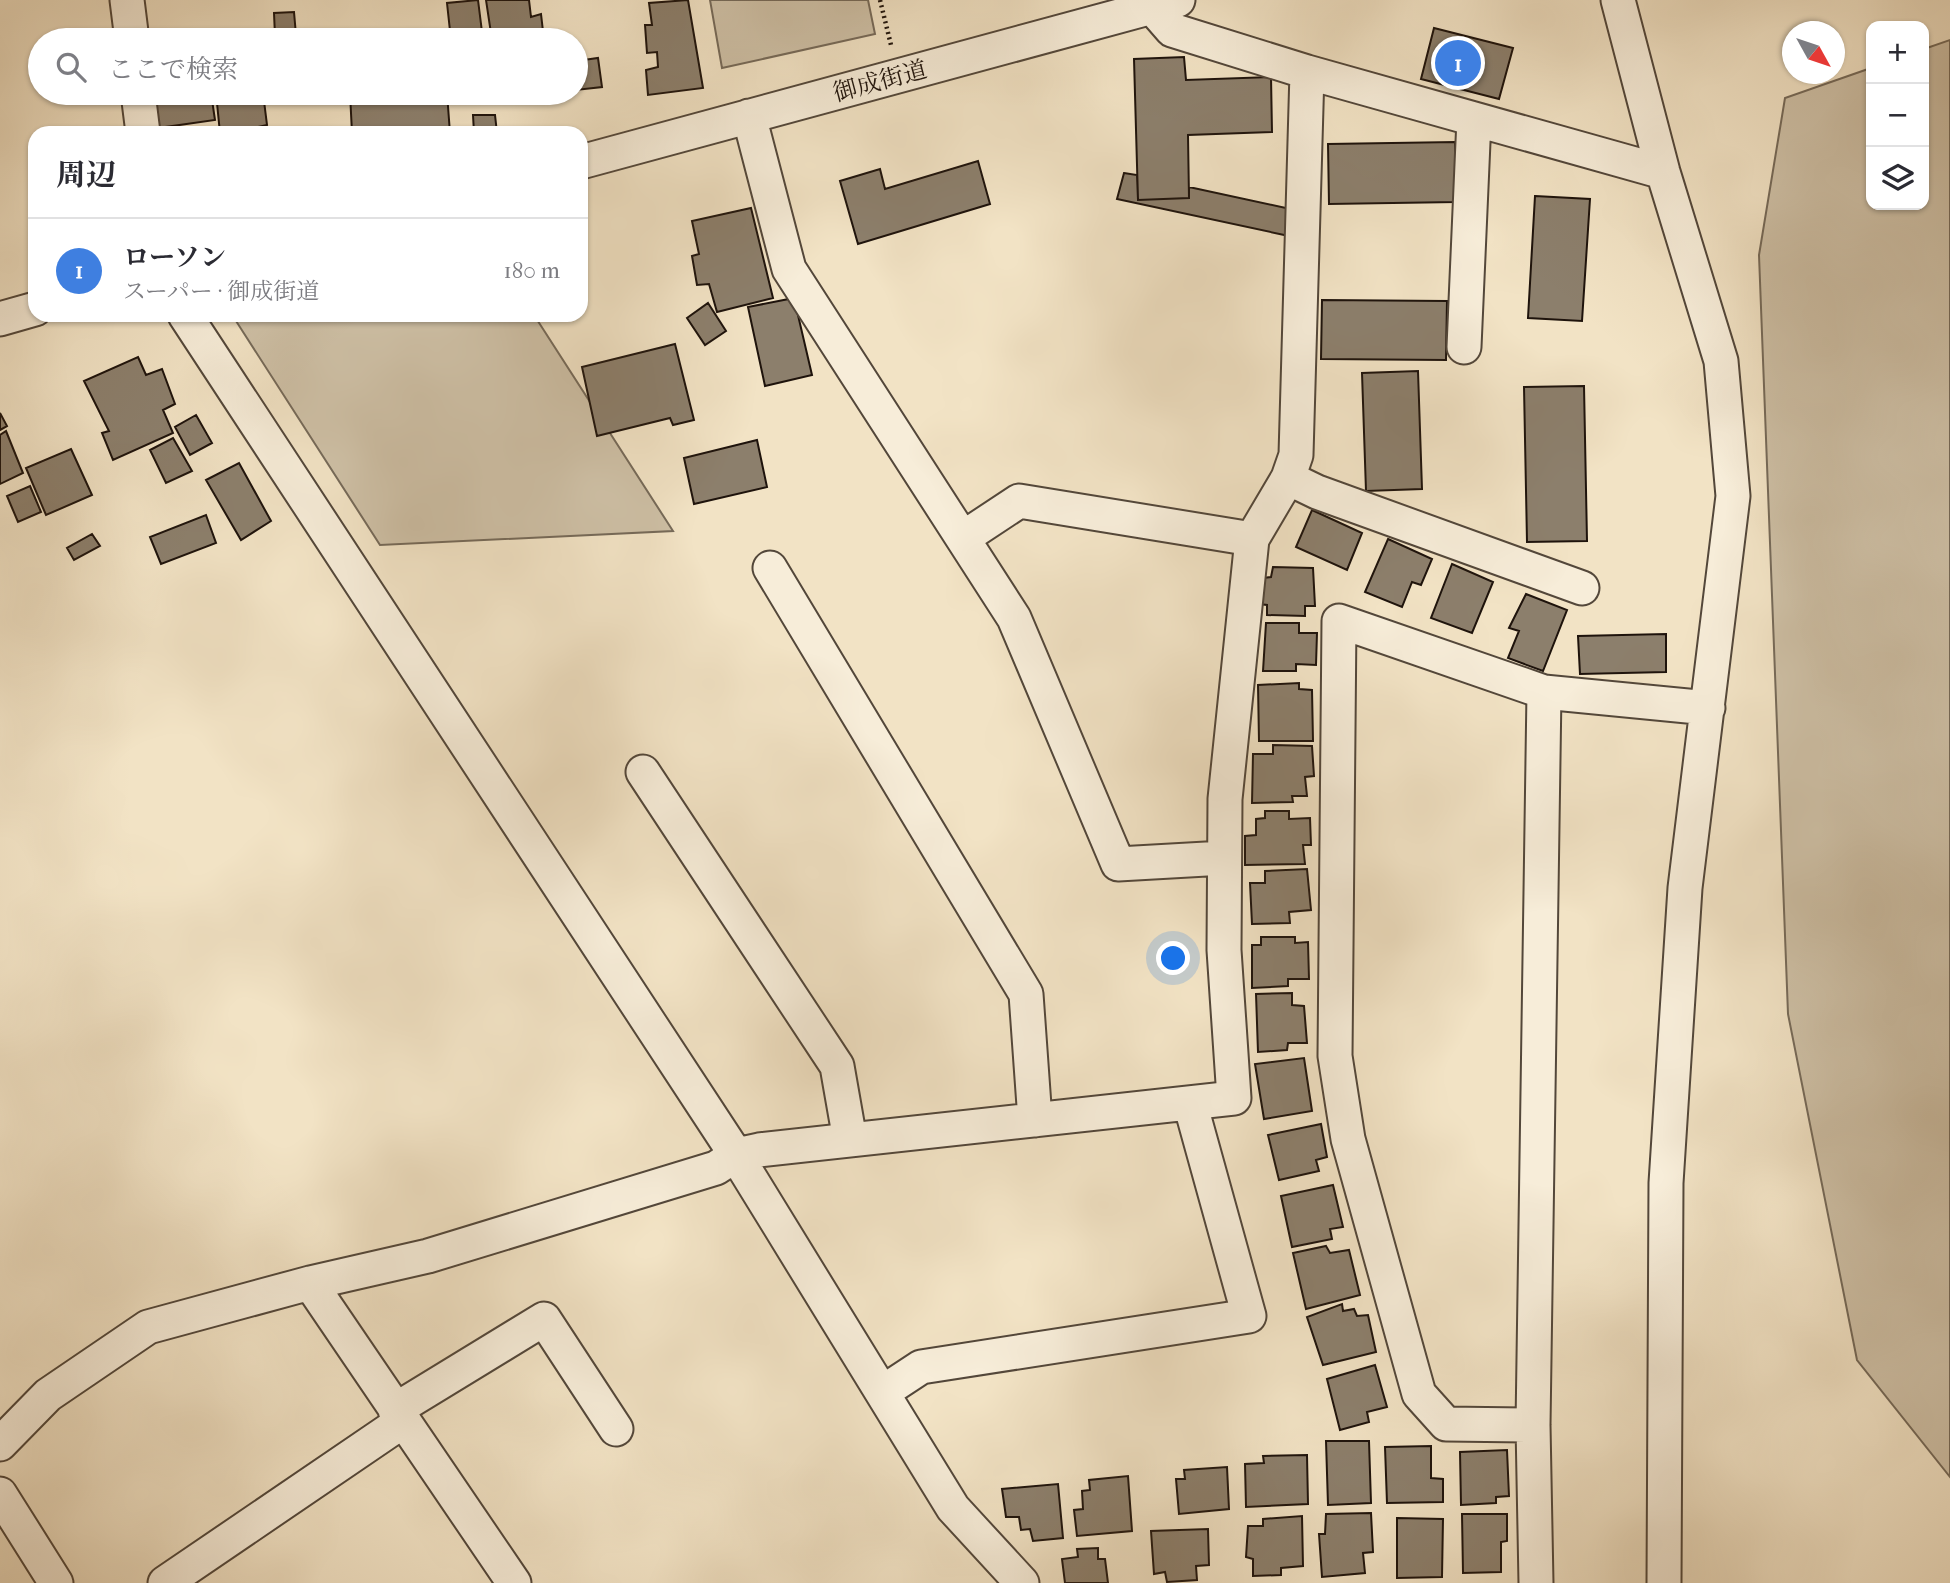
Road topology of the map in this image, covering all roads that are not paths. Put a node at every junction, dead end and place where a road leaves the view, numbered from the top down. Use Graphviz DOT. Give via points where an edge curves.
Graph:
graph roads {
  1 [pos="127,0"];
  2 [pos="1618,0"];
  3 [pos="1165,4"];
  4 [pos="130,28"];
  5 [pos="1307,72"];
  6 [pos="139,105"];
  7 [pos="749,116"];
  8 [pos="1474,119"];
  9 [pos="141,126"];
  10 [pos="588,160"];
  11 [pos="1663,172"];
  12 [pos="28,311"];
  13 [pos="0,319"];
  14 [pos="190,322"];
  15 [pos="1464,347"];
  16 [pos="1288,478"];
  17 [pos="963,538"];
  18 [pos="1252,539"];
  19 [pos="770,568"];
  20 [pos="1582,588"];
  21 [pos="1544,692"];
  22 [pos="1708,708"];
  23 [pos="643,772"];
  24 [pos="1224,858"];
  25 [pos="1190,1103"];
  26 [pos="1035,1121"];
  27 [pos="850,1140"];
  28 [pos="736,1155"];
  29 [pos="310,1283"];
  30 [pos="883,1392"];
  31 [pos="399,1415"];
  32 [pos="1533,1425"];
  33 [pos="616,1429"];
  34 [pos="0,1444"];
  35 [pos="0,1494"];
  36 [pos="501,1579"];
  37 [pos="56,1583"];
  38 [pos="165,1583"];
  39 [pos="1021,1583"];
  40 [pos="1536,1583"];
  41 [pos="1664,1583"];
  1 -- 4 [label="street"];
  2 -- 11 [label="street"];
  3 -- 5 [label="street" via="1172,30"];
  3 -- 7 [label="street, 御成街道"];
  5 -- 8 [label="street"];
  5 -- 16 [label="street" via="1296,455"];
  6 -- 9 [label="street"];
  7 -- 10 [label="street, 御成街道"];
  7 -- 17 [label="street" via="789,268"];
  8 -- 11 [label="street"];
  8 -- 15 [label="street"];
  11 -- 22 [label="street" via="1721,361 1732,483"];
  12 -- 13 [label="street"];
  14 -- 28 [label="street"];
  16 -- 18 [label="street"];
  16 -- 20 [label="street"];
  17 -- 18 [label="street" via="1019,501"];
  17 -- 24 [label="street" via="1014,618 1118,864"];
  18 -- 24 [label="street" via="1225,799"];
  19 -- 26 [label="street" via="1026,994"];
  21 -- 22 [label="street"];
  21 -- 32 [label="street"];
  21 -- 32 [label="street" via="1339,621 1335,1056 1348,1139 1419,1394 1446,1424"];
  22 -- 41 [label="street" via="1685,888 1666,1183"];
  23 -- 27 [label="street" via="837,1066"];
  24 -- 25 [label="street" via="1224,950 1234,1098"];
  25 -- 26 [label="street"];
  25 -- 30 [label="street" via="1249,1316 921,1367"];
  26 -- 27 [label="street"];
  27 -- 28 [label="street"];
  28 -- 29 [label="street" via="716,1168 428,1256"];
  28 -- 30 [label="street"];
  29 -- 31 [label="street"];
  29 -- 34 [label="street" via="148,1327 48,1395"];
  30 -- 39 [label="street" via="953,1508"];
  31 -- 33 [label="street" via="544,1319"];
  31 -- 36 [label="street"];
  31 -- 38 [label="street"];
  32 -- 40 [label="street"];
  35 -- 37 [label="street"];
}
